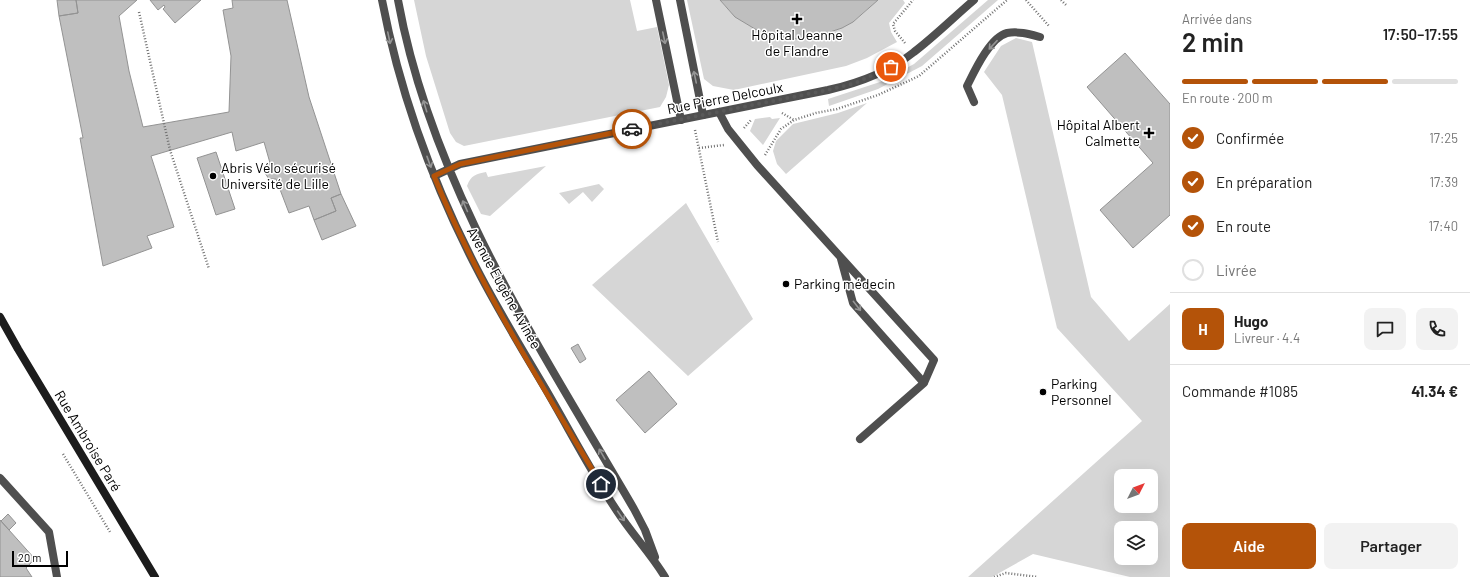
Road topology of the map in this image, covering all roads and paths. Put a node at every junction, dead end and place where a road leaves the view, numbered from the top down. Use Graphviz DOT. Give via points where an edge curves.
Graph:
graph roads {
  1 [pos="382,0"];
  2 [pos="398,0"];
  3 [pos="656,0"];
  4 [pos="680,0"];
  5 [pos="913,0"];
  6 [pos="974,0"];
  7 [pos="1026,0"];
  8 [pos="1061,0"];
  9 [pos="1067,6"];
  10 [pos="139,12"];
  11 [pos="1050,26"];
  12 [pos="1040,37"];
  13 [pos="914,52"];
  14 [pos="974,102"];
  15 [pos="719,112"];
  16 [pos="703,115"];
  17 [pos="681,120"];
  18 [pos="448,169"];
  19 [pos="434,176"];
  20 [pos="840,257"];
  21 [pos="209,269"];
  22 [pos="0,316"];
  23 [pos="924,383"];
  24 [pos="860,439"];
  25 [pos="0,478"];
  26 [pos="657,564"];
  27 [pos="57,577"];
  28 [pos="155,577"];
  29 [pos="665,577"];
  30 [pos="994,577"];
  31 [pos="1038,577"];
  1 -- 19 [label="street, Avenue Eugène Avinée, one-way" via="401,83"];
  18 -- 2 [label="street, Avenue Eugène Avinée, one-way" via="422,96"];
  3 -- 17 [label="street, one-way"];
  16 -- 4 [label="street, one-way"];
  5 -- 13 [label="path" via="893,24 895,31"];
  6 -- 13 [label="street, Rue Pierre Delcoulx"];
  7 -- 11 [label="path"];
  8 -- 9 [label="path"];
  10 -- 21 [label="path" via="170,150"];
  12 -- 14 [label="street, one-way" via="1026,32 1005,34 996,41 983,56 967,86"];
  13 -- 15 [label="street, Rue Pierre Delcoulx" via="879,73 842,87"];
  15 -- 16 [label="street, Rue Pierre Delcoulx"];
  15 -- 20 [label="street" via="753,160"];
  16 -- 17 [label="street, Rue Pierre Delcoulx"];
  17 -- 18 [label="street, Rue Pierre Delcoulx" via="460,164"];
  18 -- 19 [label="street, Rue Pierre Delcoulx"];
  26 -- 18 [label="street, Avenue Eugène Avinée, one-way" via="634,508 489,257"];
  19 -- 26 [label="street, Avenue Eugène Avinée, one-way" via="468,252 508,325 617,511"];
  20 -- 23 [label="street, one-way" via="853,303"];
  20 -- 23 [label="street" via="934,360"];
  22 -- 28 [label="main road, Rue Ambroise Paré"];
  23 -- 24 [label="street"];
  25 -- 27 [label="street" via="49,532"];
  26 -- 29 [label="street, Avenue Eugène Avinée"];
  30 -- 31 [label="path" via="1010,573"];
}
